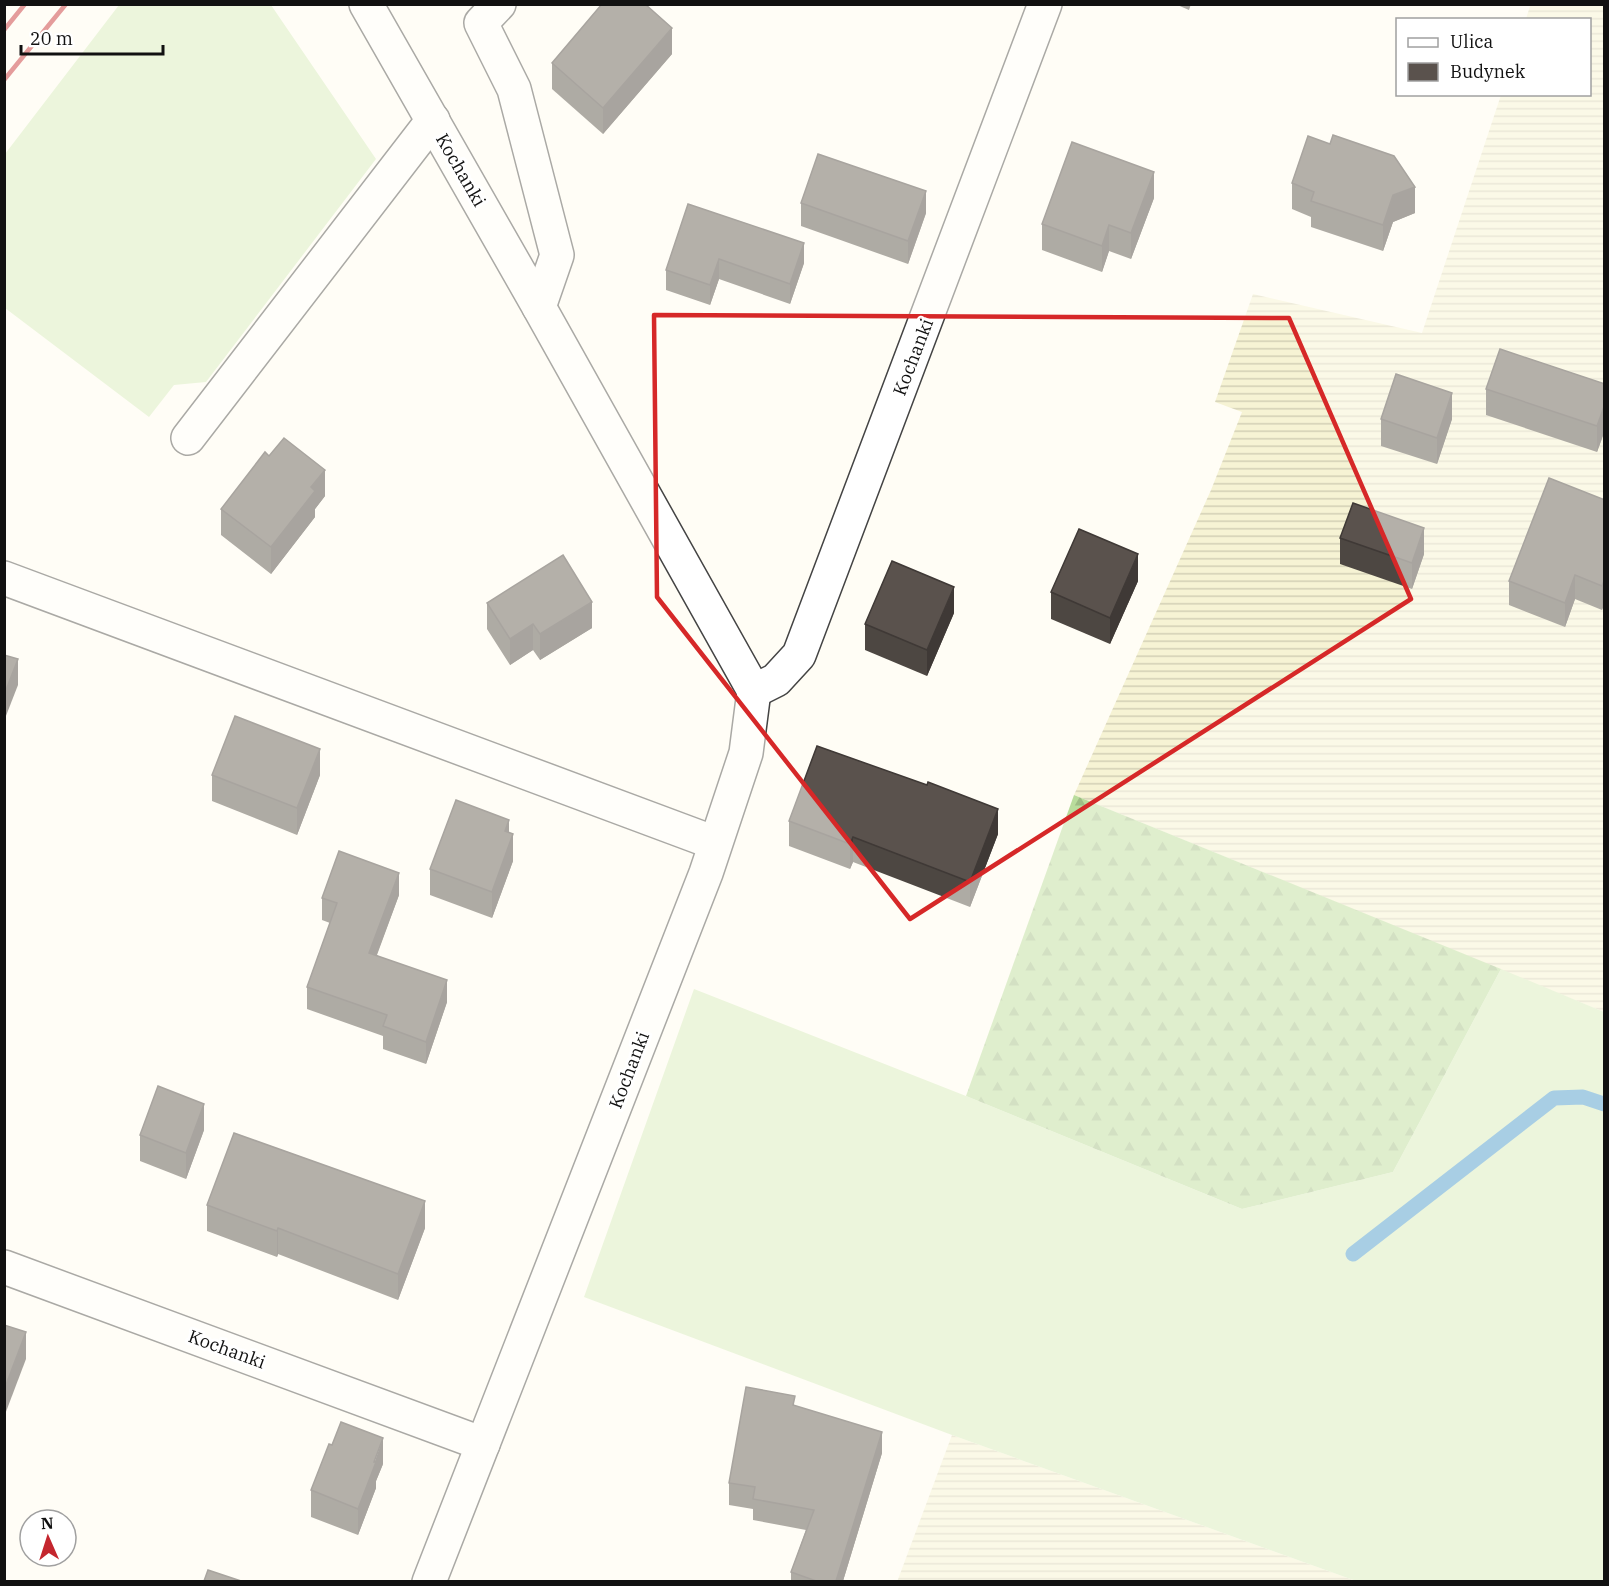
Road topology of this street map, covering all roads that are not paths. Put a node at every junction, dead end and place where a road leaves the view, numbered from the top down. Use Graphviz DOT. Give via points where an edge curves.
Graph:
graph roads {
  1 [pos="366,4"];
  2 [pos="498,4"];
  3 [pos="1045,4"];
  4 [pos="432,120"];
  5 [pos="539,307"];
  6 [pos="188,438"];
  7 [pos="4,578"];
  8 [pos="754,691"];
  9 [pos="715,843"];
  10 [pos="4,1267"];
  11 [pos="483,1444"];
  12 [pos="429,1581"];
  1 -- 4 [label="street, Kochanki"];
  2 -- 5 [label="street" via="481,23 514,89 557,255"];
  3 -- 8 [label="street, Kochanki" via="799,655 776,680"];
  4 -- 5 [label="street, Kochanki"];
  4 -- 6 [label="street"];
  5 -- 8 [label="street, Kochanki"];
  7 -- 9 [label="street"];
  8 -- 9 [label="street, Kochanki" via="746,753"];
  9 -- 11 [label="street, Kochanki"];
  10 -- 11 [label="street, Kochanki"];
  11 -- 12 [label="street, Kochanki"];
}
